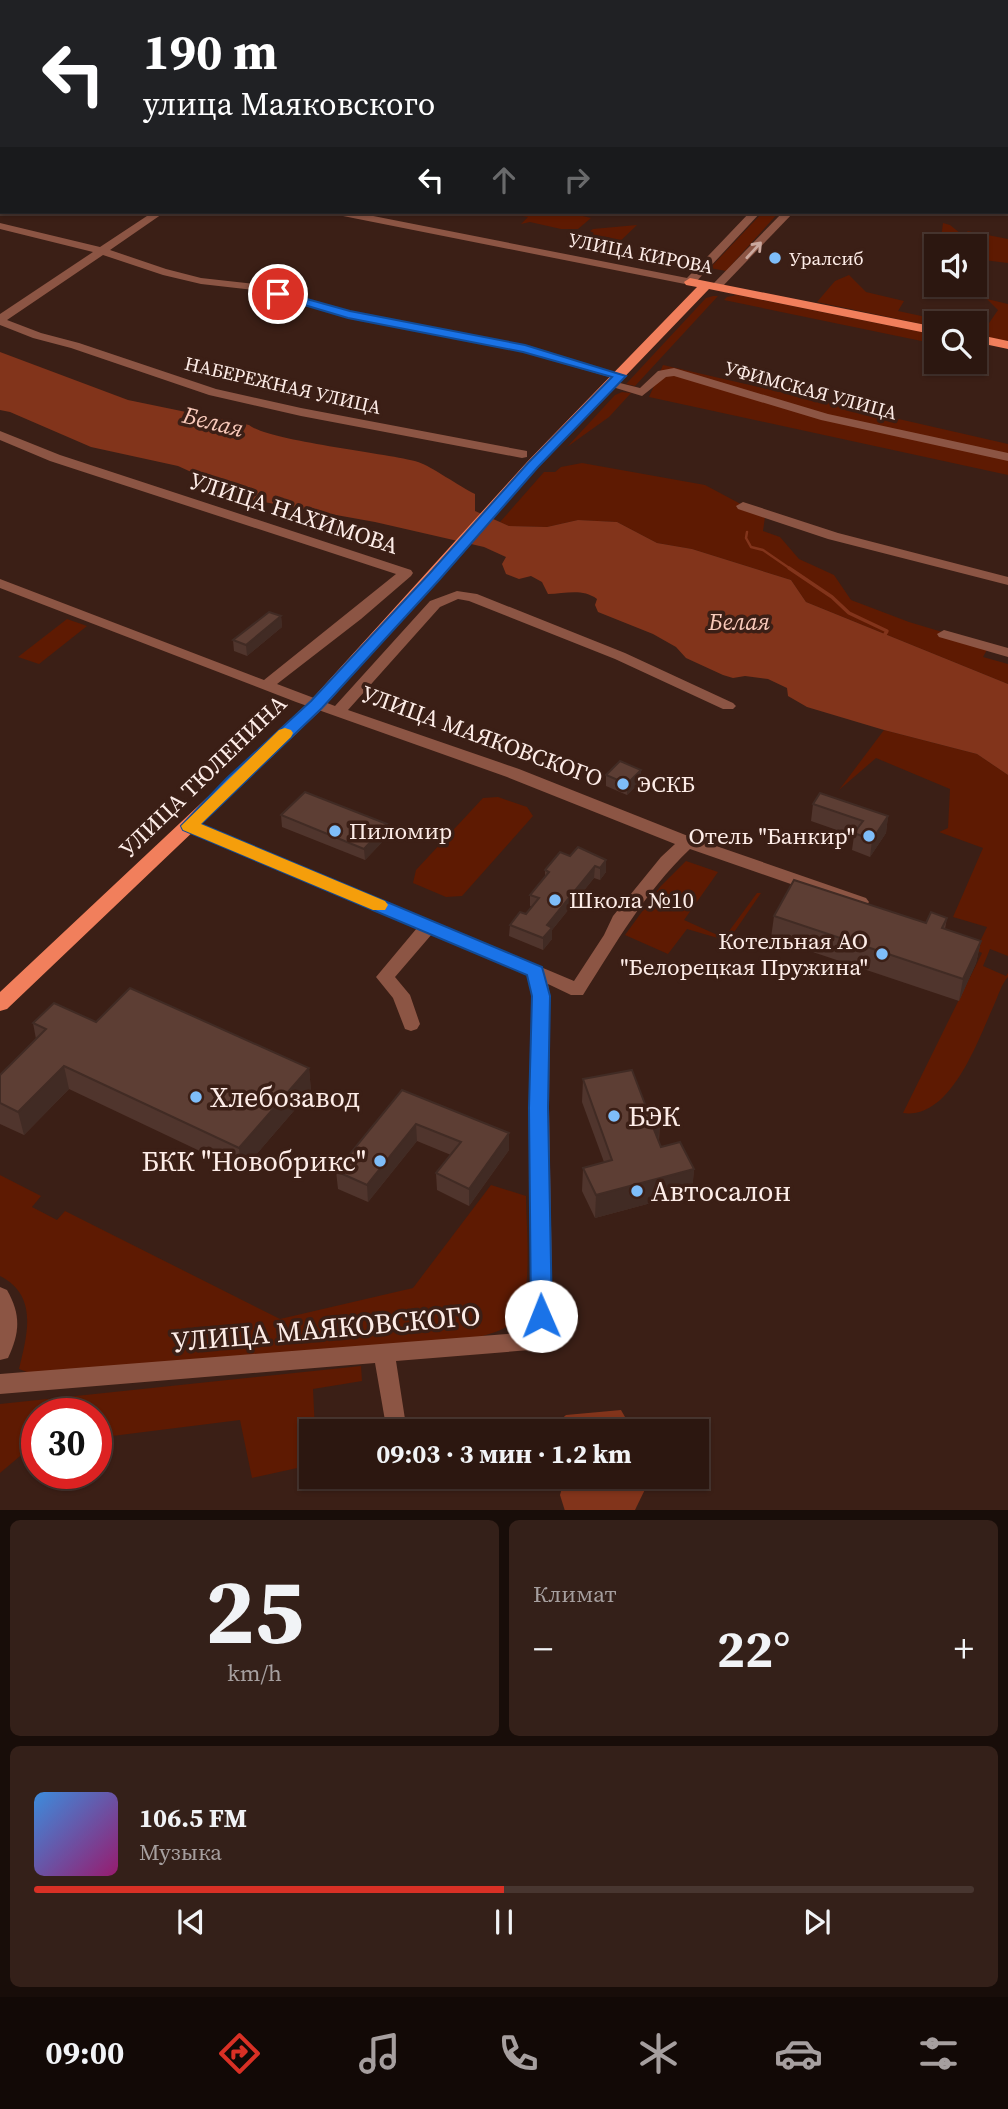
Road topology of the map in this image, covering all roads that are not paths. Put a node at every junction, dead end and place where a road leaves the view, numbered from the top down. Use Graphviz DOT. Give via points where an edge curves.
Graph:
graph roads {
  1 [pos="157,214"];
  2 [pos="348,214"];
  3 [pos="754,214"];
  4 [pos="787,214"];
  5 [pos="0,226"];
  6 [pos="102,251"];
  7 [pos="690,282"];
  8 [pos="711,286"];
  9 [pos="0,320"];
  10 [pos="924,329"];
  11 [pos="987,341"];
  12 [pos="1008,345"];
  13 [pos="616,380"];
  14 [pos="0,435"];
  15 [pos="1008,457"];
  16 [pos="527,460"];
  17 [pos="743,506"];
  18 [pos="1008,581"];
  19 [pos="0,583"];
  20 [pos="944,634"];
  21 [pos="1008,653"];
  22 [pos="267,685"];
  23 [pos="317,704"];
  24 [pos="728,706"];
  25 [pos="338,712"];
  26 [pos="189,826"];
  27 [pos="687,842"];
  28 [pos="874,907"];
  29 [pos="429,926"];
  30 [pos="536,971"];
  31 [pos="0,1004"];
  32 [pos="411,1024"];
  33 [pos="0,1296"];
  34 [pos="0,1351"];
  35 [pos="384,1353"];
  36 [pos="0,1384"];
  37 [pos="395,1419"];
  1 -- 6 [label="street"];
  2 -- 7 [label="street, УЛИЦА КИРОВА"];
  3 -- 7 [label="street"];
  8 -- 4 [label="street, one-way"];
  5 -- 6 [label="street, УФИМСКАЯ УЛИЦА"];
  6 -- 9 [label="street"];
  6 -- 13 [label="street, УФИМСКАЯ УЛИЦА" via="201,281 255,287 348,314 525,349"];
  7 -- 8 [label="main road, УЛИЦА КИРОВА"];
  8 -- 10 [label="main road, УЛИЦА КИРОВА"];
  8 -- 13 [label="main road, УЛИЦА ТЮЛЕНИНА"];
  9 -- 16 [label="street, НАБЕРЕЖНАЯ УЛИЦА" via="213,392"];
  11 -- 12 [label="main road"];
  13 -- 15 [label="street, УФИМСКАЯ УЛИЦА" via="642,392 663,374 674,372 825,417"];
  13 -- 16 [label="main road, УЛИЦА ТЮЛЕНИНА"];
  14 -- 22 [label="street, УЛИЦА НАХИМОВА" via="55,458 406,573"];
  16 -- 23 [label="main road, УЛИЦА ТЮЛЕНИНА" via="434,577"];
  17 -- 18 [label="street" via="833,536"];
  19 -- 22 [label="street, УЛИЦА МАЯКОВСКОГО"];
  20 -- 21 [label="street"];
  22 -- 23 [label="street, УЛИЦА МАЯКОВСКОГО"];
  23 -- 25 [label="street, УЛИЦА МАЯКОВСКОГО"];
  23 -- 26 [label="main road, УЛИЦА ТЮЛЕНИНА"];
  24 -- 25 [label="street" via="621,656 457,595 435,604"];
  25 -- 27 [label="street, УЛИЦА МАЯКОВСКОГО" via="513,773"];
  26 -- 29 [label="street"];
  26 -- 31 [label="main road, УЛИЦА ТЮЛЕНИНА"];
  27 -- 28 [label="street, УЛИЦА МАЯКОВСКОГО"];
  27 -- 30 [label="street" via="619,920 577,990"];
  29 -- 30 [label="street"];
  29 -- 32 [label="street" via="385,977 401,995"];
  30 -- 35 [label="street, УЛИЦА МАЯКОВСКОГО" via="541,996 542,1340"];
  33 -- 34 [label="street" via="8,1328"];
  35 -- 36 [label="street, УЛИЦА МАЯКОВСКОГО"];
  35 -- 37 [label="street"];
}
